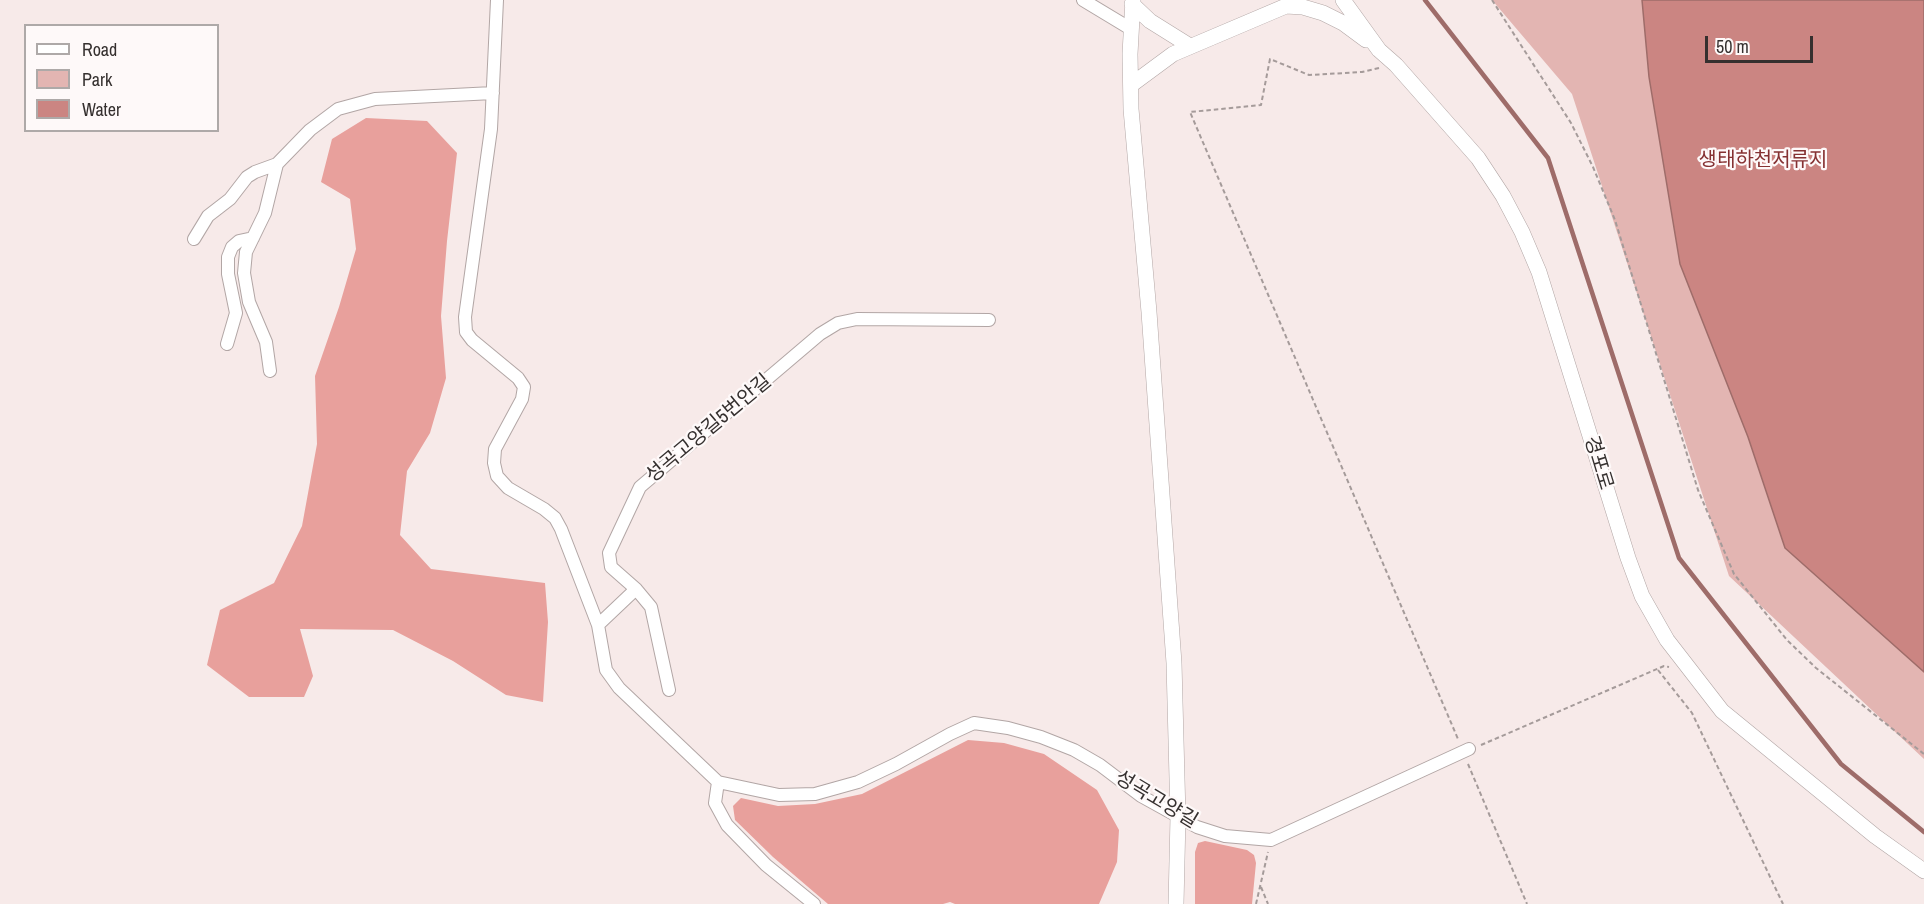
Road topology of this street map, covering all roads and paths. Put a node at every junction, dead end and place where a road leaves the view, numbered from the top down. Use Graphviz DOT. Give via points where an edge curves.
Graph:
graph roads {
  1 [pos="497,0"];
  2 [pos="1083,0"];
  3 [pos="1343,0"];
  4 [pos="1492,0"];
  5 [pos="1132,2"];
  6 [pos="1131,29"];
  7 [pos="1190,46"];
  8 [pos="1379,50"];
  9 [pos="1396,65"];
  10 [pos="1131,84"];
  11 [pos="492,93"];
  12 [pos="277,164"];
  13 [pos="253,238"];
  14 [pos="194,239"];
  15 [pos="989,320"];
  16 [pos="226,344"];
  17 [pos="270,371"];
  18 [pos="636,589"];
  19 [pos="598,626"];
  20 [pos="1658,670"];
  21 [pos="1689,670"];
  22 [pos="669,690"];
  23 [pos="1466,751"];
  24 [pos="1924,754"];
  25 [pos="718,782"];
  26 [pos="1178,817"];
  27 [pos="1271,840"];
  28 [pos="1924,872"];
  29 [pos="1260,886"];
  30 [pos="814,904"];
  31 [pos="1176,904"];
  32 [pos="1256,904"];
  33 [pos="1268,904"];
  34 [pos="1527,904"];
  35 [pos="1783,904"];
  1 -- 11 [label="street"];
  2 -- 6 [label="street"];
  3 -- 8 [label="street, 경포로"];
  4 -- 24 [label="path" via="1571,123 1593,167 1615,220 1698,490 1734,574 1787,640 1816,668"];
  5 -- 6 [label="street"];
  5 -- 7 [label="street" via="1150,21"];
  6 -- 10 [label="street"];
  7 -- 8 [label="street" via="1286,6 1303,7 1343,23"];
  7 -- 10 [label="street"];
  8 -- 9 [label="street, 경포로"];
  9 -- 21 [label="street, 경포로" via="1478,158 1522,231 1539,272 1642,596"];
  9 -- 23 [label="path" via="1362,72 1309,75 1270,59 1262,105 1190,112"];
  10 -- 26 [label="street" via="1174,663"];
  11 -- 12 [label="street" via="375,99 338,109 310,130"];
  11 -- 19 [label="street" via="466,332 524,387 522,399 495,448 497,476 508,488 555,518"];
  12 -- 13 [label="street" via="265,213"];
  12 -- 14 [label="street" via="247,177 230,199 208,216"];
  13 -- 16 [label="street" via="239,241 228,257 236,313"];
  13 -- 17 [label="street" via="246,252 244,273 249,302 266,342"];
  15 -- 18 [label="street, 성곡고양길5번안길" via="857,319 838,323 820,334 640,487 609,553 611,567"];
  18 -- 19 [label="street"];
  18 -- 22 [label="street, 성곡고양길5번안길" via="651,607"];
  19 -- 25 [label="street" via="606,670 619,688"];
  20 -- 21 [label="path" via="1664,666"];
  20 -- 23 [label="path"];
  20 -- 35 [label="path" via="1692,713"];
  21 -- 28 [label="street, 경포로" via="1722,711"];
  23 -- 27 [label="street, 성곡고양길"];
  23 -- 34 [label="path"];
  25 -- 26 [label="street, 성곡고양길" via="779,795 815,794 858,782 974,723 1008,728 1074,750"];
  25 -- 30 [label="street" via="715,803 727,825 766,865"];
  26 -- 27 [label="street, 성곡고양길" via="1225,836"];
  26 -- 31 [label="street"];
  27 -- 29 [label="path"];
  29 -- 32 [label="path"];
  29 -- 33 [label="path"];
}
